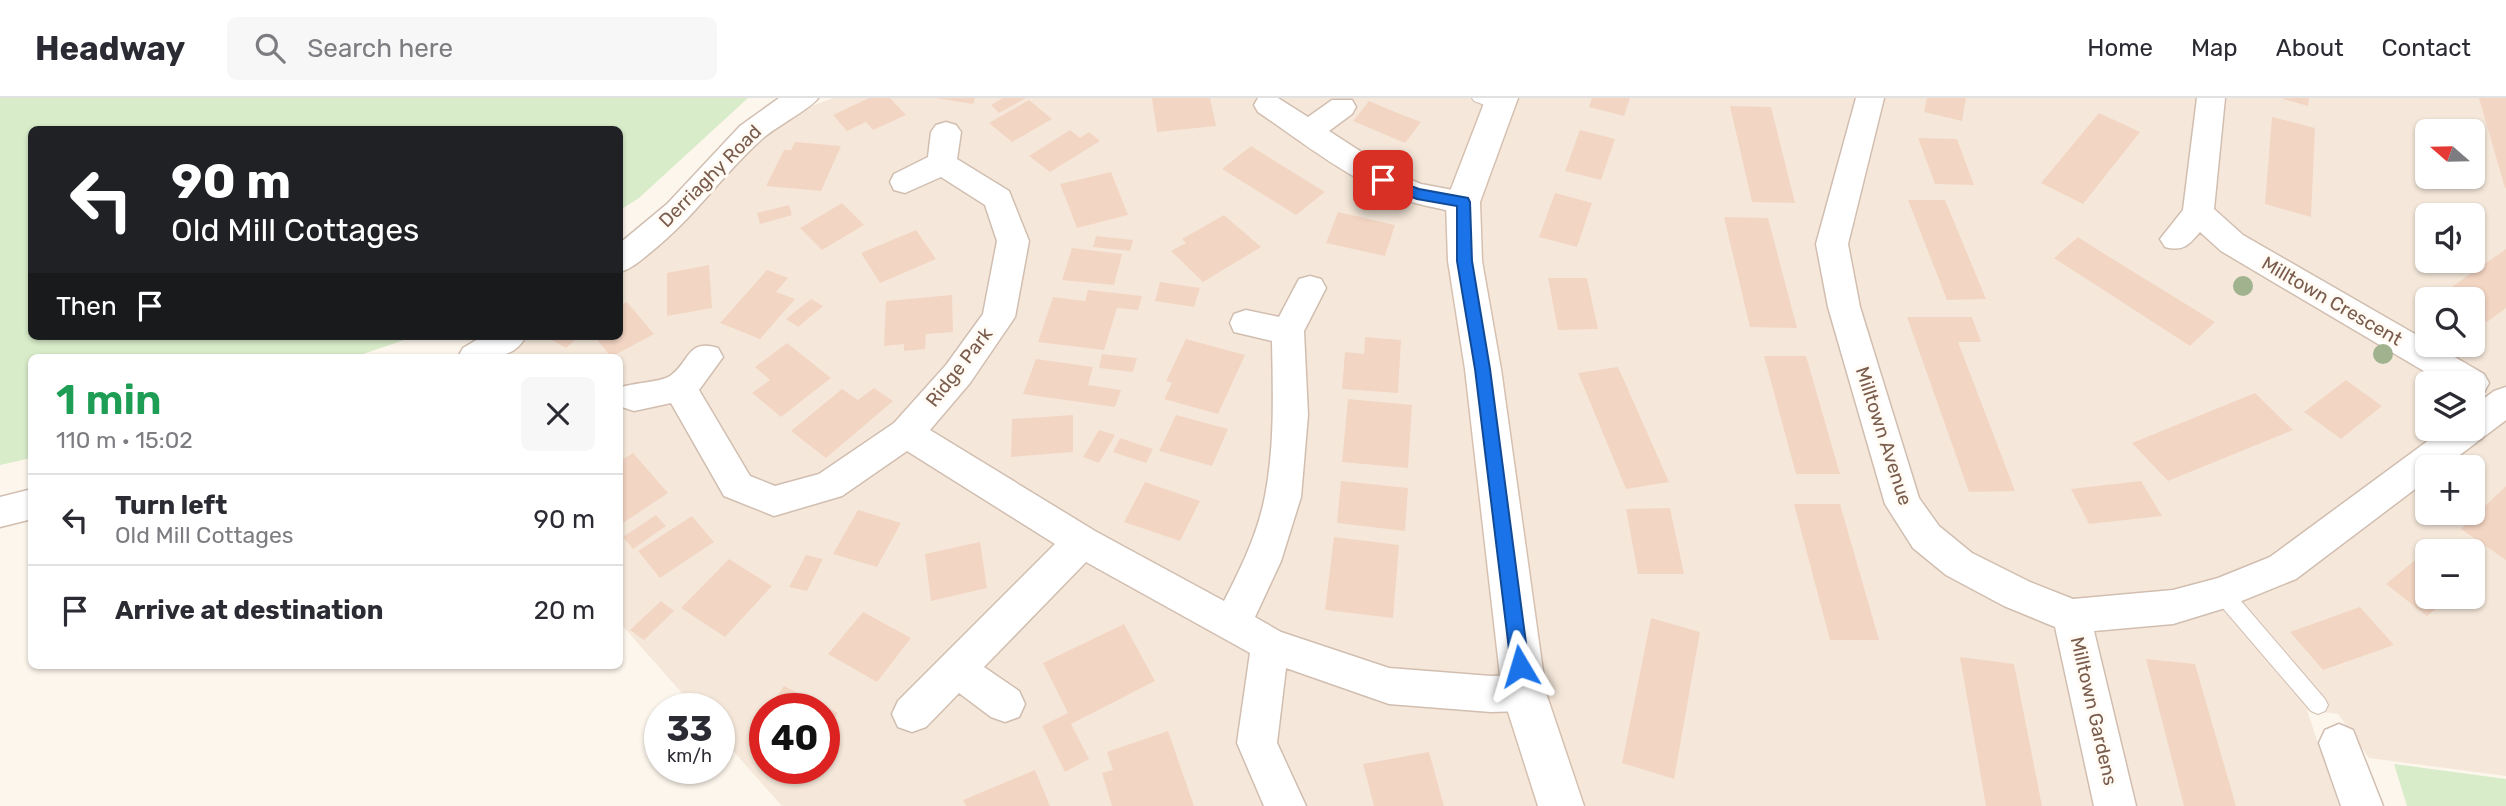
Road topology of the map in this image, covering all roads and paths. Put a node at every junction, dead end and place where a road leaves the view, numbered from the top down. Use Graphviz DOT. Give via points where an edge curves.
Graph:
graph roads {
  1 [pos="804,98"];
  2 [pos="1870,98"];
  3 [pos="2211,98"];
  4 [pos="1493,100"];
  5 [pos="1263,102"];
  6 [pos="1342,107"];
  7 [pos="1308,132"];
  8 [pos="905,182"];
  9 [pos="1464,202"];
  10 [pos="2198,213"];
  11 [pos="2176,239"];
  12 [pos="623,258"];
  13 [pos="1310,288"];
  14 [pos="1246,323"];
  15 [pos="1288,331"];
  16 [pos="503,340"];
  17 [pos="480,354"];
  18 [pos="706,357"];
  19 [pos="2450,371"];
  20 [pos="680,388"];
  21 [pos="2485,391"];
  22 [pos="634,397"];
  23 [pos="2505,402"];
  24 [pos="2485,417"];
  25 [pos="906,433"];
  26 [pos="2452,441"];
  27 [pos="28,505"];
  28 [pos="0,512"];
  29 [pos="1082,542"];
  30 [pos="2222,593"];
  31 [pos="2072,616"];
  32 [pos="1232,624"];
  33 [pos="1270,645"];
  34 [pos="957,670"];
  35 [pos="1524,693"];
  36 [pos="1005,704"];
  37 [pos="2318,705"];
  38 [pos="912,714"];
  39 [pos="2339,743"];
  40 [pos="1285,806"];
  41 [pos="1561,806"];
  42 [pos="2115,806"];
  43 [pos="2362,806"];
  1 -- 12 [label="street, Derriaghy Road" via="757,126 678,212"];
  2 -- 31 [label="street, Milltown Avenue" via="1832,244 1844,307 1903,504 1926,537 1959,564"];
  3 -- 10 [label="street"];
  4 -- 9 [label="street"];
  5 -- 7 [label="street"];
  6 -- 7 [label="street"];
  7 -- 9 [label="street" via="1383,180 1417,194"];
  8 -- 25 [label="street, Ridge Park" via="944,147 998,199 1013,242 999,317 958,374"];
  9 -- 35 [label="street" via="1465,261"];
  10 -- 11 [label="street"];
  10 -- 19 [label="street, Milltown Crescent" via="2232,243"];
  13 -- 15 [label="street"];
  14 -- 15 [label="street"];
  15 -- 32 [label="street" via="1292,415 1283,497 1263,561"];
  16 -- 17 [label="street"];
  18 -- 20 [label="street"];
  20 -- 22 [label="street"];
  20 -- 25 [label="street, Ridge Park" via="737,485 774,501 829,486"];
  21 -- 23 [label="street, Milltown Crescent"];
  23 -- 24 [label="street, Milltown Avenue"];
  25 -- 29 [label="street"];
  26 -- 30 [label="street, Milltown Avenue" via="2283,568"];
  27 -- 28 [label="street"];
  29 -- 32 [label="street"];
  29 -- 34 [label="street"];
  30 -- 31 [label="street, Milltown Avenue" via="2173,607"];
  30 -- 37 [label="lane"];
  31 -- 42 [label="street, Milltown Gardens"];
  32 -- 33 [label="street"];
  33 -- 35 [label="street" via="1389,686"];
  33 -- 40 [label="street" via="1257,743"];
  34 -- 36 [label="street"];
  34 -- 38 [label="street"];
  35 -- 41 [label="street"];
  39 -- 43 [label="street"];
}
